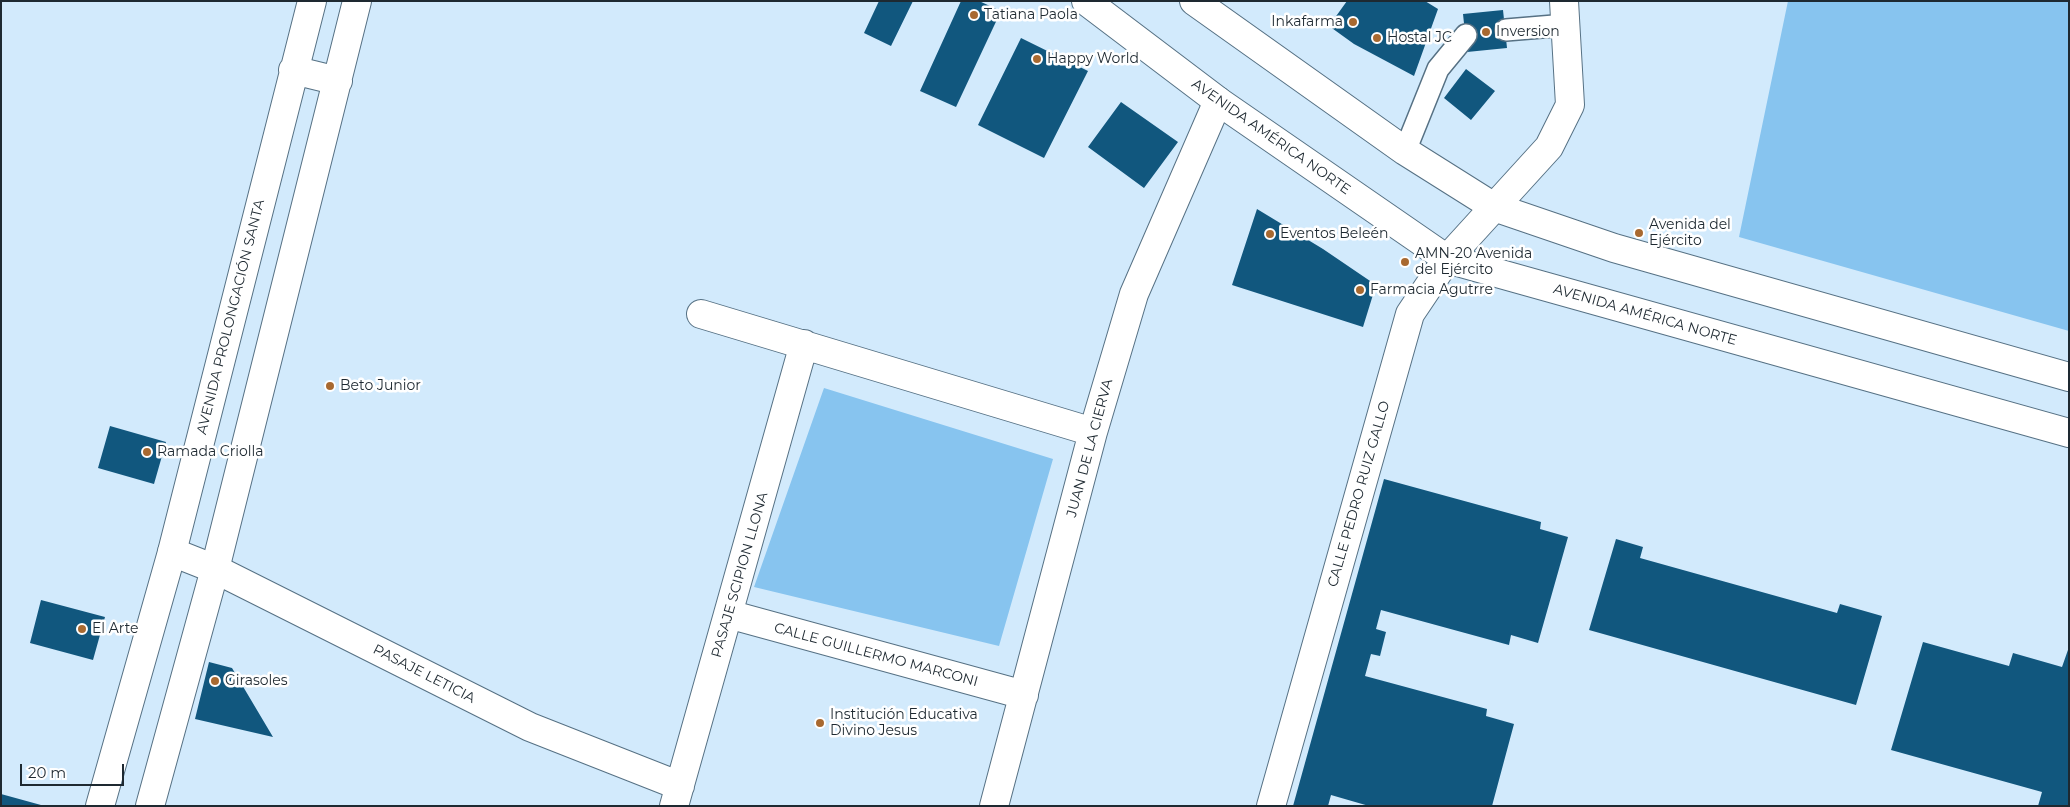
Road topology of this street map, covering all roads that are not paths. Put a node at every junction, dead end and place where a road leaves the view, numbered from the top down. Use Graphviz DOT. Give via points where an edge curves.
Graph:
graph roads {
  1 [pos="312,1"];
  2 [pos="358,1"];
  3 [pos="1086,1"];
  4 [pos="1194,1"];
  5 [pos="1565,13"];
  6 [pos="1506,30"];
  7 [pos="1466,35"];
  8 [pos="293,70"];
  9 [pos="338,81"];
  10 [pos="1218,101"];
  11 [pos="1405,151"];
  12 [pos="1494,207"];
  13 [pos="1447,259"];
  14 [pos="701,314"];
  15 [pos="804,344"];
  16 [pos="2069,377"];
  17 [pos="1093,432"];
  18 [pos="2069,433"];
  19 [pos="172,552"];
  20 [pos="215,569"];
  21 [pos="728,614"];
  22 [pos="1024,695"];
  23 [pos="677,796"];
  24 [pos="100,806"];
  25 [pos="150,806"];
  26 [pos="994,806"];
  27 [pos="1271,806"];
  1 -- 8 [label="street, AVENIDA PROLONGACIÓN SANTA"];
  2 -- 9 [label="street"];
  3 -- 10 [label="street, AVENIDA AMÉRICA NORTE"];
  4 -- 11 [label="street"];
  5 -- 6 [label="lane"];
  5 -- 12 [label="street" via="1570,105 1549,147"];
  7 -- 11 [label="lane" via="1438,69"];
  8 -- 9 [label="street"];
  8 -- 19 [label="street, AVENIDA PROLONGACIÓN SANTA"];
  9 -- 20 [label="street"];
  10 -- 13 [label="street, AVENIDA AMÉRICA NORTE"];
  10 -- 17 [label="street, JUAN DE LA CIERVA" via="1134,294"];
  11 -- 12 [label="street"];
  12 -- 13 [label="street, CALLE PEDRO RUIZ GALLO"];
  12 -- 16 [label="street" via="1614,248"];
  13 -- 18 [label="street, AVENIDA AMÉRICA NORTE"];
  13 -- 27 [label="street, CALLE PEDRO RUIZ GALLO" via="1410,314"];
  14 -- 15 [label="street"];
  15 -- 17 [label="street"];
  15 -- 21 [label="street, PASAJE SCIPION LLONA"];
  17 -- 22 [label="street, JUAN DE LA CIERVA"];
  19 -- 20 [label="street, PASAJE LETICIA"];
  19 -- 24 [label="street, AVENIDA PROLONGACIÓN SANTA"];
  20 -- 23 [label="street, PASAJE LETICIA" via="530,727"];
  20 -- 25 [label="street"];
  21 -- 22 [label="street, CALLE GUILLERMO MARCONI"];
  21 -- 23 [label="street, PASAJE SCIPION LLONA"];
  22 -- 26 [label="street, JUAN DE LA CIERVA"];
}
